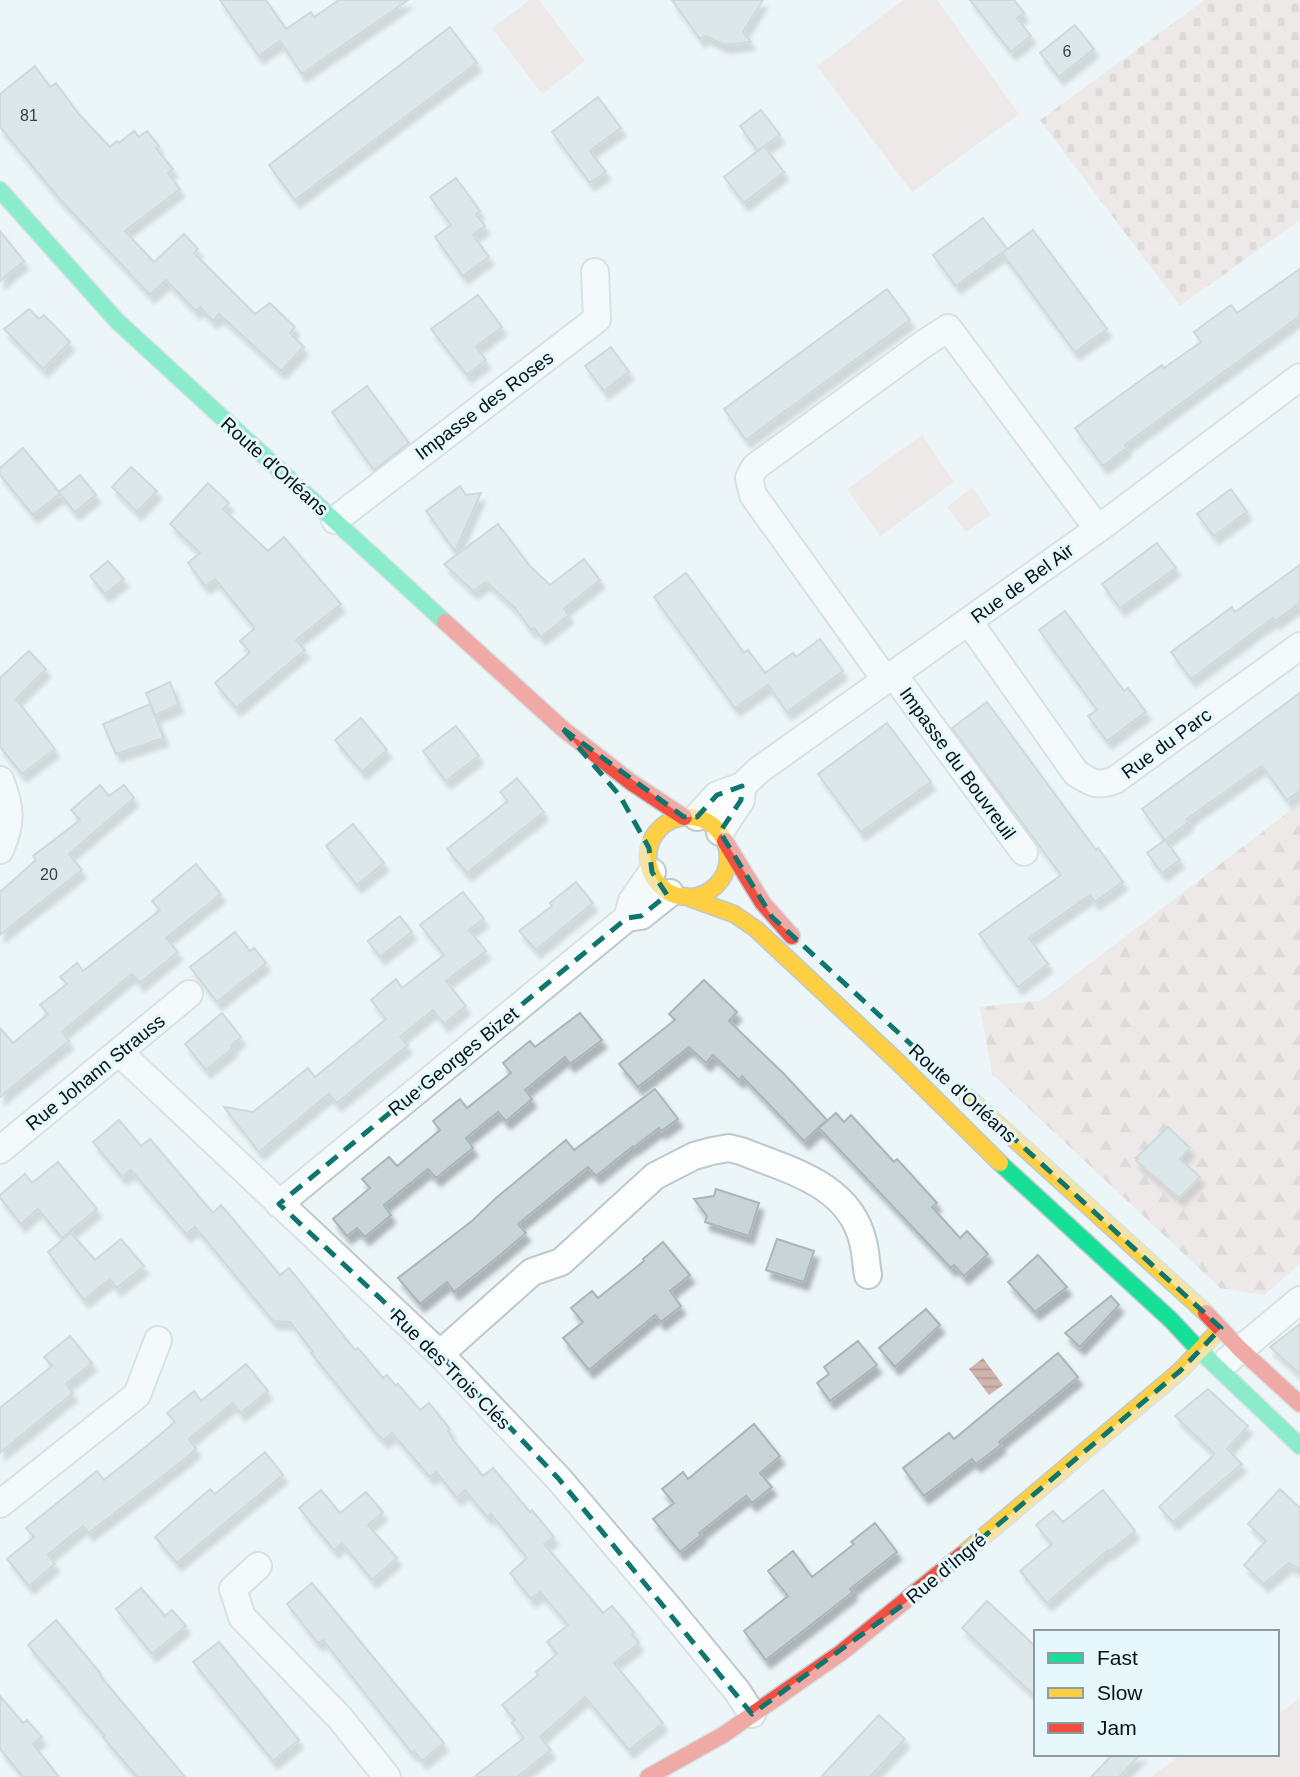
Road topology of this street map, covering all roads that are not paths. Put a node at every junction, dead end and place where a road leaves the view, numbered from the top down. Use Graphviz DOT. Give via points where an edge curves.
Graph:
graph roads {
  1 [pos="0,190"];
  2 [pos="596,272"];
  3 [pos="1300,377"];
  4 [pos="335,520"];
  5 [pos="1098,528"];
  6 [pos="969,622"];
  7 [pos="1300,646"];
  8 [pos="889,677"];
  9 [pos="563,729"];
  10 [pos="0,780"];
  11 [pos="742,786"];
  12 [pos="612,787"];
  13 [pos="691,817"];
  14 [pos="636,825"];
  15 [pos="723,837"];
  16 [pos="0,850"];
  17 [pos="1024,852"];
  18 [pos="650,860"];
  19 [pos="677,894"];
  20 [pos="626,918"];
  21 [pos="802,945"];
  22 [pos="189,994"];
  23 [pos="120,1053"];
  24 [pos="954,1085"];
  25 [pos="0,1150"];
  26 [pos="279,1204"];
  27 [pos="868,1275"];
  28 [pos="1300,1300"];
  29 [pos="1220,1328"];
  30 [pos="158,1340"];
  31 [pos="1240,1349"];
  32 [pos="1199,1350"];
  33 [pos="440,1354"];
  34 [pos="1219,1369"];
  35 [pos="1300,1404"];
  36 [pos="1300,1446"];
  37 [pos="0,1504"];
  38 [pos="258,1566"];
  39 [pos="752,1714"];
  40 [pos="387,1777"];
  41 [pos="648,1777"];
  1 -- 4 [label="main road, Route d'Orléans" via="117,321"];
  2 -- 4 [label="street, Impasse des Roses" via="597,319"];
  3 -- 5 [label="street, Rue de Bel Air"];
  4 -- 9 [label="main road, Route d'Orléans"];
  5 -- 6 [label="street, Rue de Bel Air"];
  5 -- 8 [label="street, Impasse du Bouvreuil" via="948,328 925,343 755,467 749,478 753,495"];
  6 -- 7 [label="street, Rue du Parc" via="1076,773 1102,785"];
  6 -- 8 [label="street, Rue de Bel Air"];
  8 -- 11 [label="street, Rue de Bel Air"];
  8 -- 17 [label="street, Impasse du Bouvreuil"];
  9 -- 12 [label="main road, Route d'Orléans"];
  9 -- 13 [label="main road, Route d'Orléans" via="631,782"];
  10 -- 16 [label="street" via="9,802 8,831"];
  11 -- 13 [label="street, Rue de Bel Air" via="718,795"];
  11 -- 15 [label="street, Rue de Bel Air" via="741,800"];
  13 -- 15 [label="main road" via="708,821"];
  13 -- 18 [label="main road" via="662,826 654,836"];
  14 -- 18 [label="main road"];
  15 -- 19 [label="main road" via="729,855 720,881 697,896"];
  15 -- 21 [label="main road" via="772,917"];
  18 -- 19 [label="main road" via="659,884"];
  18 -- 20 [label="street, Rue Georges Bizet"];
  19 -- 20 [label="street, Rue Georges Bizet" via="641,916"];
  19 -- 32 [label="main road, Route d'Orléans" via="734,914 755,929"];
  20 -- 26 [label="street, Rue Georges Bizet"];
  22 -- 23 [label="street, Rue Johann Strauss"];
  23 -- 25 [label="street, Rue Johann Strauss"];
  23 -- 26 [label="street, Rue des Trois Clés"];
  24 -- 29 [label="main road, Route d'Orléans"];
  26 -- 33 [label="street, Rue des Trois Clés"];
  27 -- 33 [label="street" via="863,1239 830,1190 741,1151 712,1150 655,1175 561,1262 532,1272"];
  28 -- 31 [label="street"];
  29 -- 31 [label="main road, Route d'Orléans"];
  29 -- 32 [label="main road, Rue d'Ingré"];
  30 -- 37 [label="street" via="137,1395"];
  31 -- 34 [label="street"];
  31 -- 35 [label="main road, Route d'Orléans"];
  32 -- 34 [label="main road, Route d'Orléans"];
  32 -- 39 [label="main road, Rue d'Ingré" via="1180,1371 904,1604"];
  33 -- 39 [label="street, Rue des Trois Clés" via="558,1478"];
  34 -- 36 [label="main road, Route d'Orléans"];
  38 -- 40 [label="street" via="233,1590 242,1617 340,1718"];
  39 -- 41 [label="main road, Rue d'Ingré"];
}
